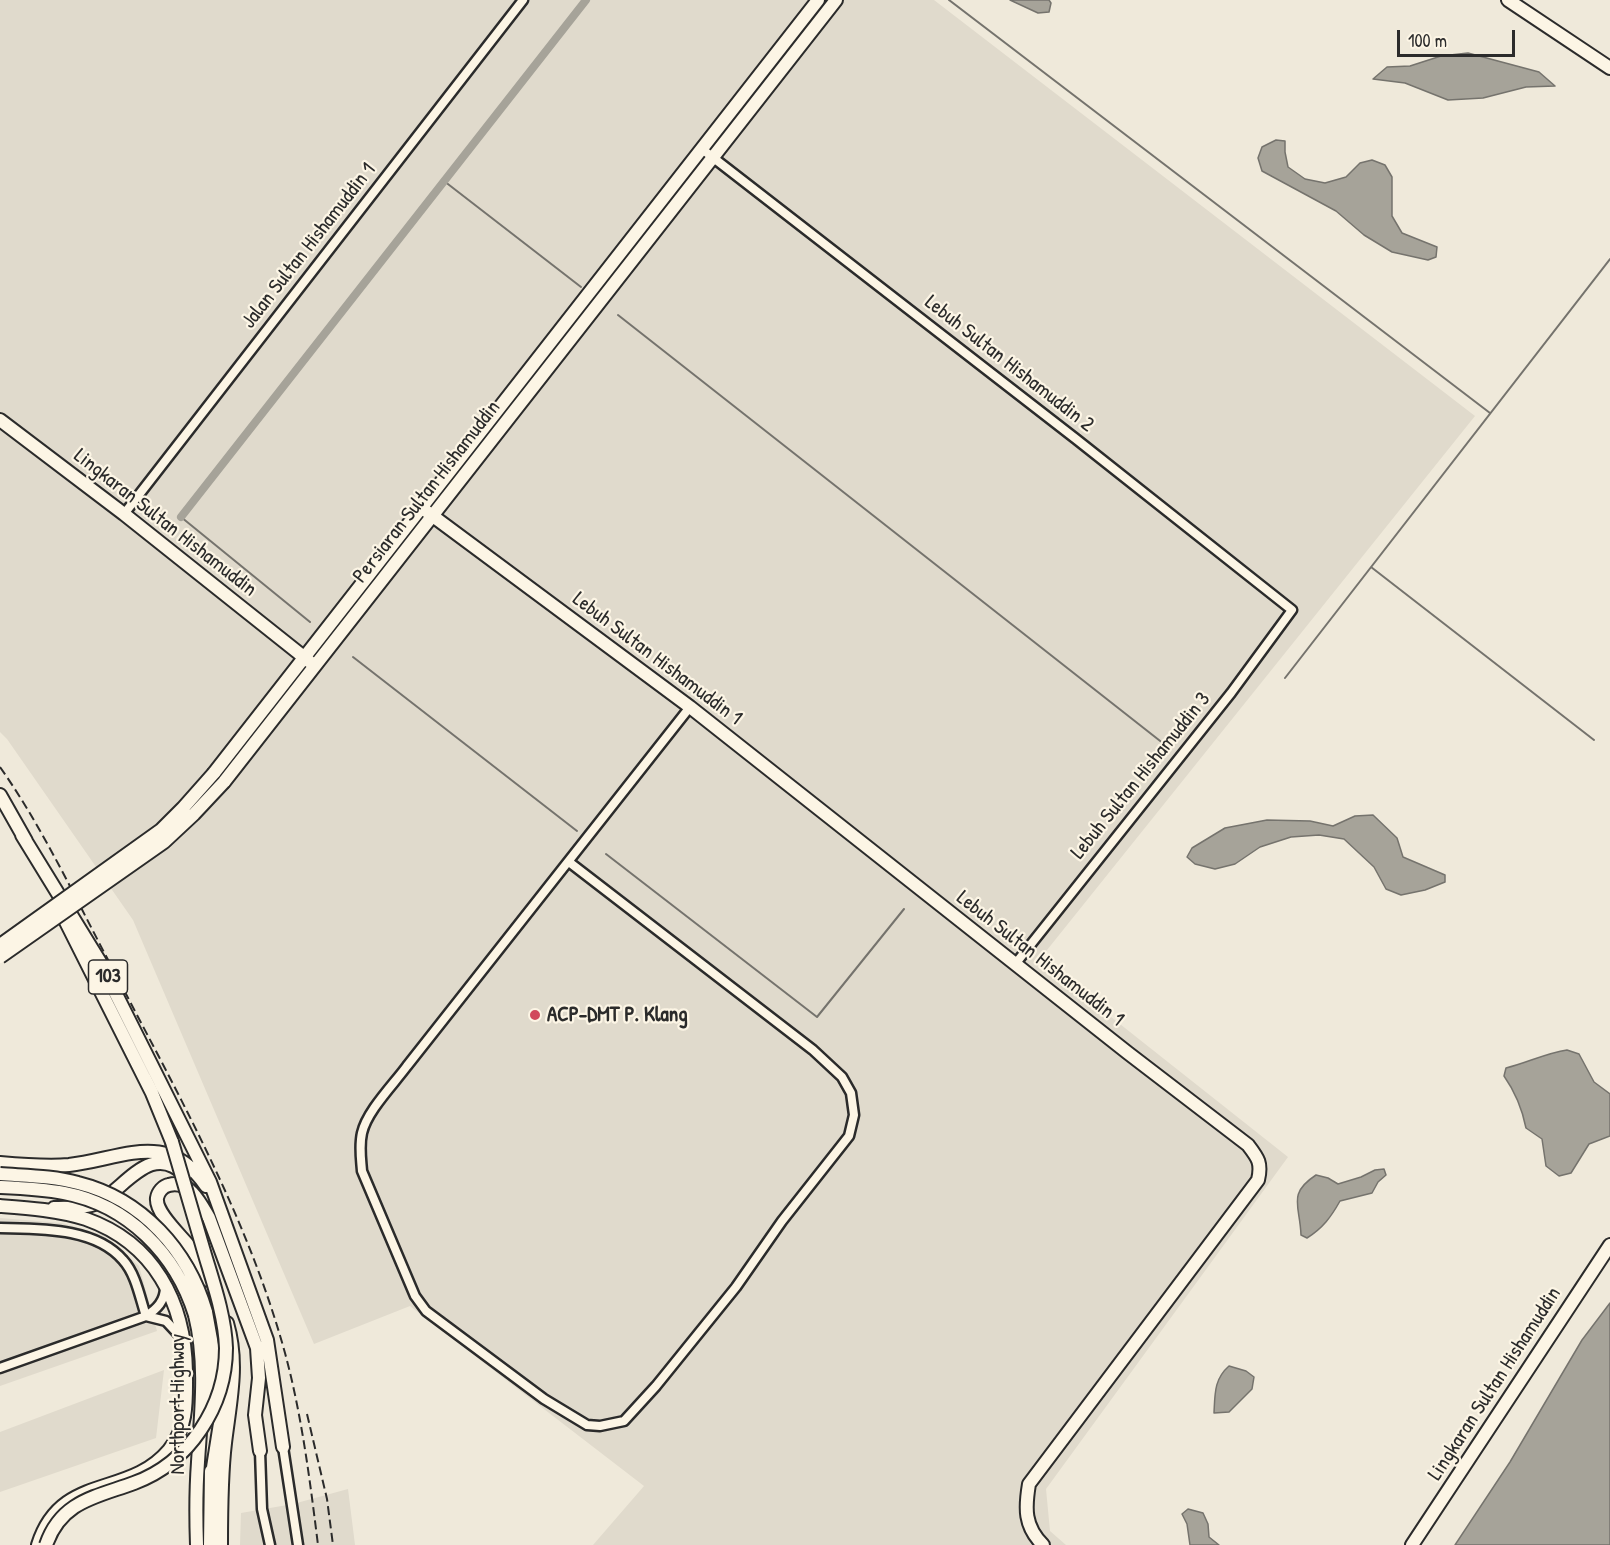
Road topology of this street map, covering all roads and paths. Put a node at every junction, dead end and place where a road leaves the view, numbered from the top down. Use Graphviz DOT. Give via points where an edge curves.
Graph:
graph roads {
  1 [pos="522,0"];
  2 [pos="818,0"];
  3 [pos="836,0"];
  4 [pos="1508,0"];
  5 [pos="1610,68"];
  6 [pos="702,149"];
  7 [pos="712,158"];
  8 [pos="0,420"];
  9 [pos="422,508"];
  10 [pos="124,514"];
  11 [pos="433,517"];
  12 [pos="1292,610"];
  13 [pos="305,658"];
  14 [pos="315,667"];
  15 [pos="690,707"];
  16 [pos="0,795"];
  17 [pos="22,835"];
  18 [pos="568,862"];
  19 [pos="0,945"];
  20 [pos="0,957"];
  21 [pos="1016,963"];
  22 [pos="0,1163"];
  23 [pos="0,1174"];
  24 [pos="0,1187"];
  25 [pos="0,1206"];
  26 [pos="35,1208"];
  27 [pos="214,1214"];
  28 [pos="0,1228"];
  29 [pos="1610,1245"];
  30 [pos="162,1278"];
  31 [pos="216,1291"];
  32 [pos="201,1313"];
  33 [pos="146,1316"];
  34 [pos="185,1350"];
  35 [pos="0,1368"];
  36 [pos="283,1447"];
  37 [pos="260,1451"];
  38 [pos="197,1465"];
  39 [pos="211,1480"];
  40 [pos="38,1545"];
  41 [pos="46,1545"];
  42 [pos="196,1545"];
  43 [pos="210,1545"];
  44 [pos="221,1545"];
  45 [pos="270,1545"];
  46 [pos="298,1545"];
  47 [pos="1043,1545"];
  48 [pos="1412,1545"];
  1 -- 10 [label="street, Jalan Sultan Hishamuddin 1"];
  2 -- 6 [label="street, Persiaran Sultan Hishamuddin"];
  3 -- 7 [label="street, Persiaran Sultan Hishamuddin"];
  4 -- 5 [label="street"];
  6 -- 7 [label="street, Lebuh Sultan Hishamuddin 2"];
  6 -- 9 [label="street, Persiaran Sultan Hishamuddin"];
  7 -- 11 [label="street, Persiaran Sultan Hishamuddin"];
  7 -- 12 [label="street, Lebuh Sultan Hishamuddin 2"];
  8 -- 10 [label="street, Lingkaran Sultan Hishamuddin"];
  9 -- 11 [label="street, Lebuh Sultan Hishamuddin 1"];
  9 -- 13 [label="street, Persiaran Sultan Hishamuddin"];
  10 -- 13 [label="street, Lingkaran Sultan Hishamuddin"];
  11 -- 14 [label="street, Persiaran Sultan Hishamuddin"];
  11 -- 15 [label="street, Lebuh Sultan Hishamuddin 1"];
  12 -- 21 [label="street, Lebuh Sultan Hishamuddin 3" via="1231,693"];
  13 -- 14 [label="street, Lingkaran Sultan Hishamuddin"];
  13 -- 19 [label="street, Persiaran Sultan Hishamuddin, bridge" via="214,772 161,830"];
  14 -- 20 [label="street, Persiaran Sultan Hishamuddin, bridge" via="195,814 164,842"];
  15 -- 18 [label="street"];
  15 -- 21 [label="street, Lebuh Sultan Hishamuddin 1"];
  16 -- 17 [label="street, 103"];
  17 -- 27 [label="street, 103" via="100,962 201,1161"];
  17 -- 31 [label="street, bridge" via="152,1093 172,1142"];
  18 -- 18 [label="street" via="368,1119 360,1150 362,1171 415,1296 426,1311 544,1399 587,1425 600,1426 624,1421 656,1386 849,1136 854,1115 851,1093 842,1077 813,1050"];
  21 -- 47 [label="street, Lebuh Sultan Hishamuddin 1" via="1248,1144 1261,1168 1258,1180 1029,1484 1025,1509 1032,1532"];
  22 -- 27 [label="street" via="62,1166 133,1152 165,1153 197,1174"];
  23 -- 32 [label="street, bridge" via="77,1182 124,1202 153,1224 177,1250 192,1275"];
  24 -- 32 [label="street, Northport Highway, bridge" via="64,1193 118,1213 148,1237 172,1265"];
  25 -- 26 [label="street"];
  26 -- 27 [label="street" via="90,1206 139,1169 160,1164 177,1168"];
  26 -- 30 [label="street" via="83,1218 106,1228 138,1250"];
  27 -- 36 [label="street, 103" via="270,1352"];
  27 -- 37 [label="street" via="257,1348 255,1421"];
  27 -- 39 [label="street" via="183,1186 170,1184 159,1194 159,1210 194,1252 213,1295 223,1388"];
  28 -- 33 [label="street" via="75,1233 115,1252 130,1269"];
  29 -- 48 [label="street, Lingkaran Sultan Hishamuddin"];
  30 -- 33 [label="street" via="164,1298"];
  30 -- 34 [label="street" via="174,1301"];
  31 -- 41 [label="street, bridge" via="225,1336 225,1366 213,1408 198,1433 153,1474 77,1504 58,1521"];
  31 -- 44 [label="street, bridge" via="230,1331 234,1360 225,1443"];
  32 -- 38 [label="street, Northport Highway"];
  32 -- 39 [label="street" via="212,1345"];
  33 -- 34 [label="street" via="171,1325"];
  33 -- 35 [label="street"];
  34 -- 38 [label="street" via="192,1379"];
  34 -- 40 [label="street" via="185,1413 170,1449 141,1473 81,1494 63,1505 49,1521"];
  36 -- 46 [label="street"];
  37 -- 45 [label="street" via="262,1509"];
  38 -- 42 [label="street, Northport Highway"];
  39 -- 43 [label="street"];
}
